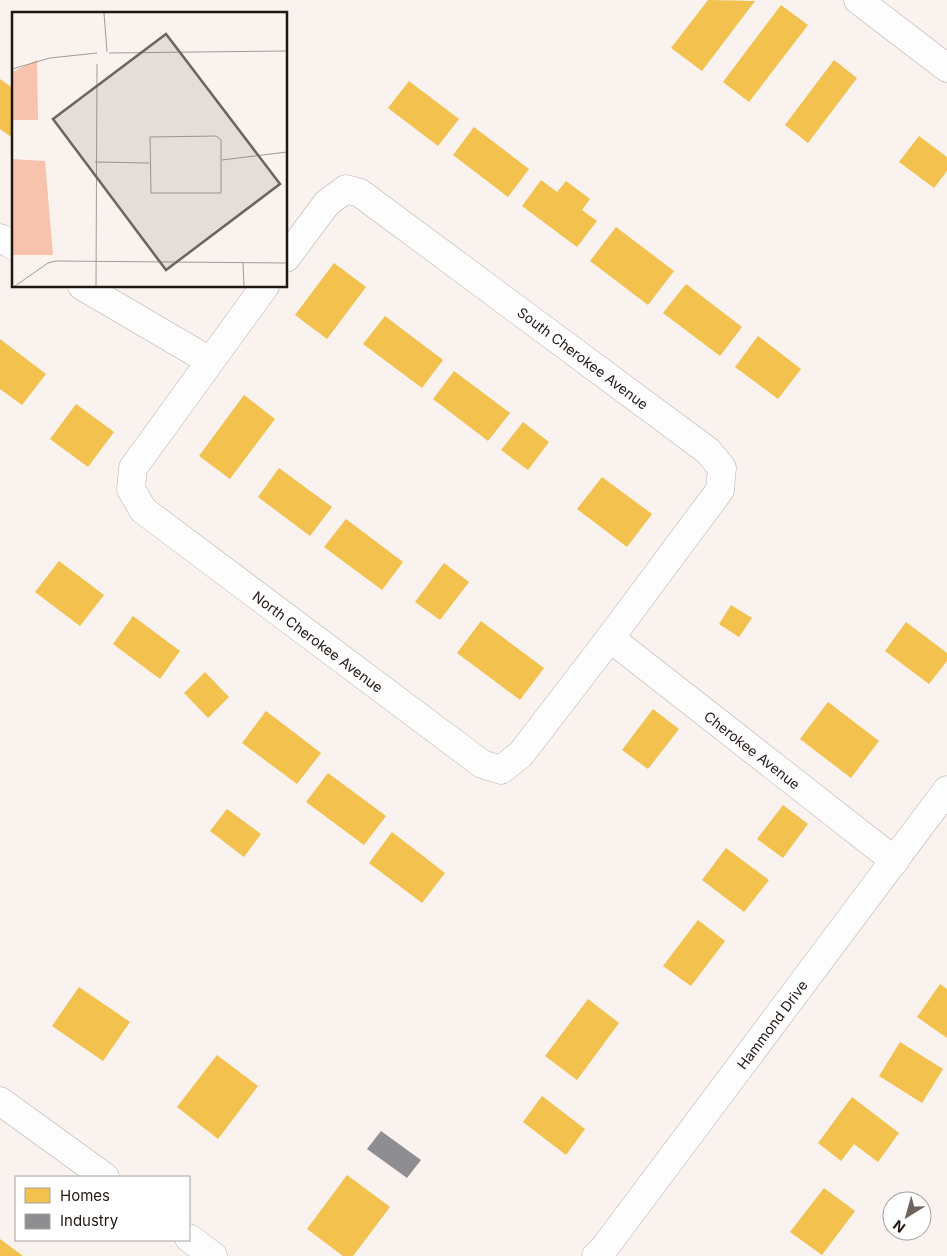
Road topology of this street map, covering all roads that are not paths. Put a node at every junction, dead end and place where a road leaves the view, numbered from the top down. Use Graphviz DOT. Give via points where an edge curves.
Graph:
graph roads {
  1 [pos="858,0"];
  2 [pos="947,68"];
  3 [pos="0,238"];
  4 [pos="12,245"];
  5 [pos="288,255"];
  6 [pos="85,288"];
  7 [pos="264,288"];
  8 [pos="210,361"];
  9 [pos="610,638"];
  10 [pos="947,790"];
  11 [pos="895,861"];
  12 [pos="0,1101"];
  13 [pos="104,1176"];
  14 [pos="190,1239"];
  15 [pos="213,1256"];
  16 [pos="596,1256"];
  1 -- 2 [label="street"];
  3 -- 4 [label="street"];
  5 -- 9 [label="street, South Cherokee Avenue" via="327,203 346,189 360,193 708,451 722,468 720,490"];
  6 -- 8 [label="street"];
  7 -- 8 [label="street"];
  8 -- 9 [label="street, North Cherokee Avenue" via="134,468 131,489 143,510 482,764 500,770 521,754"];
  9 -- 11 [label="street, Cherokee Avenue"];
  10 -- 11 [label="street, Hammond Drive"];
  11 -- 16 [label="street, Hammond Drive"];
  12 -- 13 [label="street"];
  14 -- 15 [label="street"];
}
